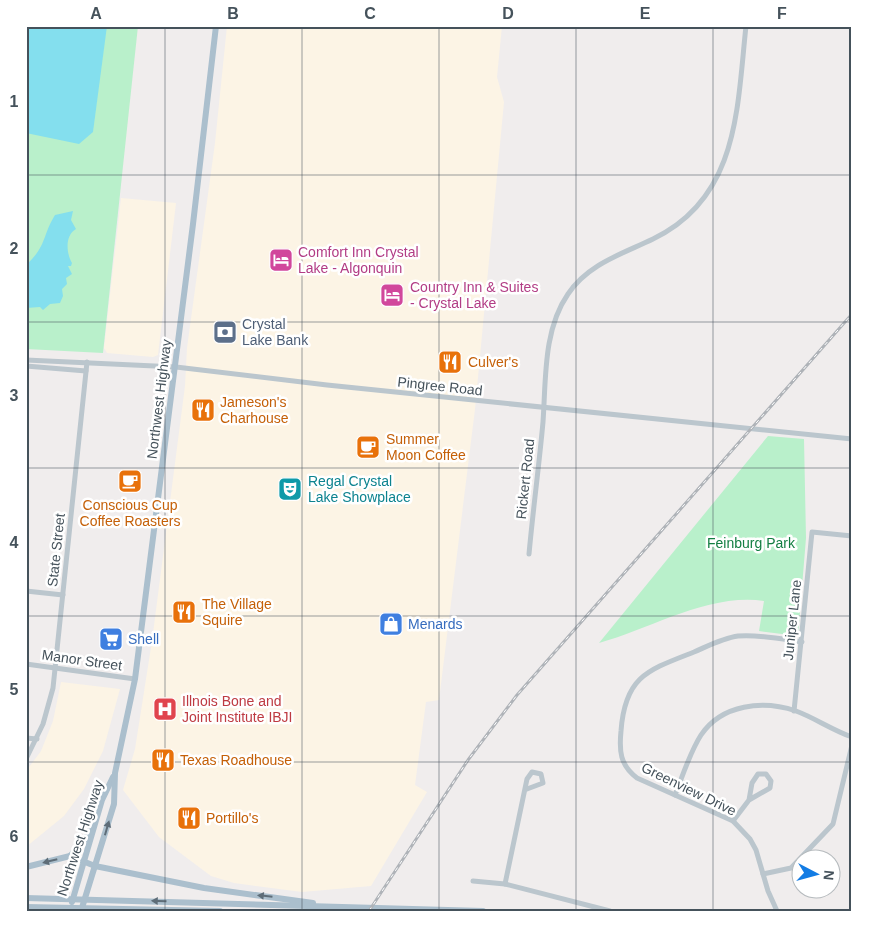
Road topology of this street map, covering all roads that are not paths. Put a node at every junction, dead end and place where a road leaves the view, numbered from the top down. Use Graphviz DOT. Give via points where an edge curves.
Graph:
graph roads {
  1 [pos="216,26"];
  2 [pos="746,26"];
  3 [pos="26,360"];
  4 [pos="87,362"];
  5 [pos="26,366"];
  6 [pos="176,367"];
  7 [pos="86,371"];
  8 [pos="544,406"];
  9 [pos="852,439"];
  10 [pos="852,536"];
  11 [pos="529,554"];
  12 [pos="26,591"];
  13 [pos="63,595"];
  14 [pos="802,642"];
  15 [pos="26,664"];
  16 [pos="55,667"];
  17 [pos="135,679"];
  18 [pos="794,711"];
  19 [pos="852,737"];
  20 [pos="26,738"];
  21 [pos="38,739"];
  22 [pos="852,745"];
  23 [pos="26,759"];
  24 [pos="115,773"];
  25 [pos="527,789"];
  26 [pos="675,795"];
  27 [pos="102,800"];
  28 [pos="749,800"];
  29 [pos="733,821"];
  30 [pos="70,856"];
  31 [pos="85,862"];
  32 [pos="95,866"];
  33 [pos="26,867"];
  34 [pos="763,874"];
  35 [pos="473,881"];
  36 [pos="505,884"];
  37 [pos="26,898"];
  38 [pos="330,905"];
  39 [pos="26,907"];
  40 [pos="70,911"];
  41 [pos="81,911"];
  42 [pos="220,911"];
  43 [pos="483,911"];
  44 [pos="610,911"];
  45 [pos="777,911"];
  1 -- 6 [label="main road, Northwest Highway"];
  2 -- 8 [label="street, Rickert Road" via="733,133 723,167 703,199 677,224 593,269 568,293 554,324 547,358"];
  3 -- 4 [label="street, Pingree Road"];
  4 -- 6 [label="street, Pingree Road"];
  4 -- 7 [label="street, State Street"];
  5 -- 7 [label="street"];
  6 -- 8 [label="street, Pingree Road"];
  6 -- 17 [label="main road, Northwest Highway"];
  7 -- 13 [label="street, State Street"];
  8 -- 9 [label="street, Pingree Road"];
  8 -- 11 [label="street, Rickert Road"];
  10 -- 14 [label="street, Juniper Lane" via="812,532"];
  12 -- 13 [label="street"];
  13 -- 16 [label="street, State Street"];
  14 -- 18 [label="street, Juniper Lane"];
  14 -- 26 [label="street, Greenview Drive" via="736,636 655,668 634,684 623,708 620,756 629,772 637,778"];
  15 -- 16 [label="street, Manor Street"];
  16 -- 17 [label="street, Manor Street"];
  16 -- 21 [label="street, State Street" via="49,706"];
  17 -- 24 [label="main road, Northwest Highway"];
  18 -- 19 [label="street"];
  18 -- 26 [label="street" via="755,706 738,708 720,716 702,734"];
  20 -- 21 [label="street"];
  21 -- 23 [label="street, State Street"];
  22 -- 34 [label="street" via="833,824 791,868"];
  24 -- 27 [label="main road, Northwest Highway"];
  32 -- 24 [label="main road, Northwest Highway, one-way" via="114,804"];
  25 -- 36 [label="street"];
  26 -- 29 [label="street, Greenview Drive"];
  27 -- 30 [label="main road" via="85,840"];
  27 -- 31 [label="main road, Northwest Highway"];
  28 -- 28 [label="street" via="770,788 771,781 766,774 758,774 754,778"];
  28 -- 29 [label="street"];
  29 -- 34 [label="street, Greenview Drive" via="750,839"];
  30 -- 31 [label="main road"];
  30 -- 33 [label="main road, one-way"];
  31 -- 32 [label="main road"];
  31 -- 40 [label="main road, Northwest Highway"];
  38 -- 32 [label="main road, one-way" via="220,891"];
  32 -- 41 [label="main road, Northwest Highway"];
  34 -- 45 [label="street, Greenview Drive"];
  35 -- 36 [label="street"];
  36 -- 44 [label="street"];
  38 -- 37 [label="main road, one-way"];
  38 -- 43 [label="main road"];
  39 -- 42 [label="main road"];
}
